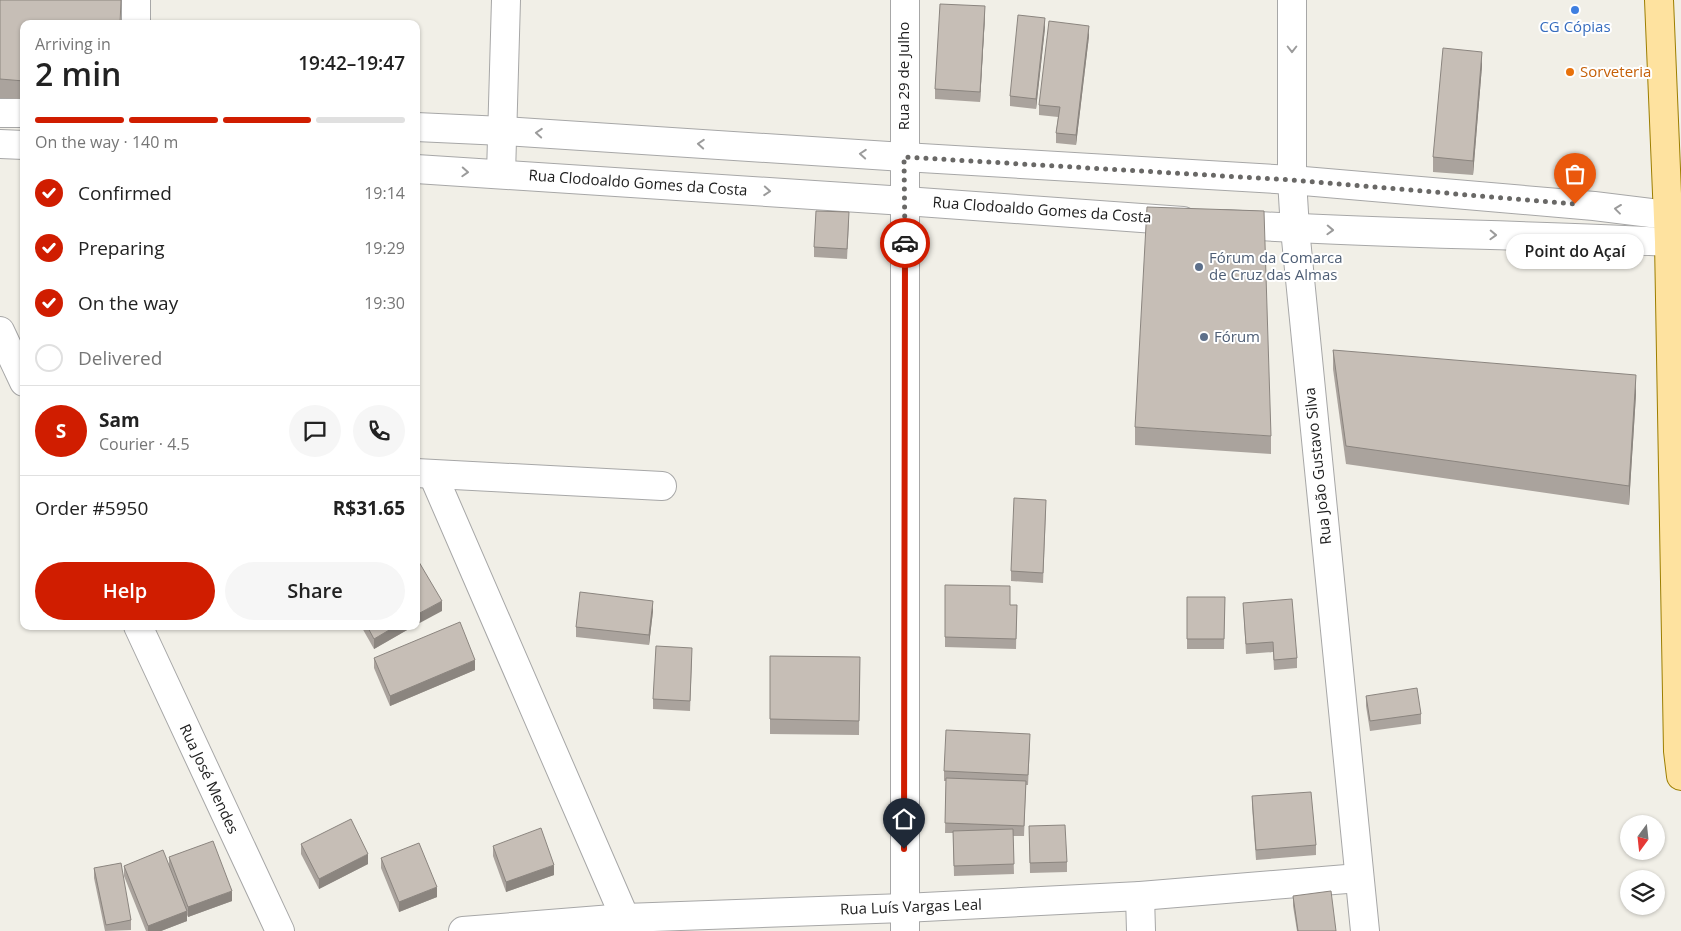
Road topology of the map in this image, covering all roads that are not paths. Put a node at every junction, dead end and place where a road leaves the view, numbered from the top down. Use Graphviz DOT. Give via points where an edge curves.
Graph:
graph roads {
  1 [pos="136,0"];
  2 [pos="506,0"];
  3 [pos="904,0"];
  4 [pos="1292,0"];
  5 [pos="1659,0"];
  6 [pos="136,20"];
  7 [pos="0,112"];
  8 [pos="20,113"];
  9 [pos="420,128"];
  10 [pos="503,131"];
  11 [pos="0,144"];
  12 [pos="20,145"];
  13 [pos="904,157"];
  14 [pos="420,169"];
  15 [pos="501,174"];
  16 [pos="1292,180"];
  17 [pos="905,201"];
  18 [pos="1674,215"];
  19 [pos="1295,229"];
  20 [pos="1668,242"];
  21 [pos="0,331"];
  22 [pos="20,374"];
  23 [pos="425,474"];
  24 [pos="662,486"];
  25 [pos="140,630"];
  26 [pos="1681,776"];
  27 [pos="1359,878"];
  28 [pos="1140,896"];
  29 [pos="625,918"];
  30 [pos="904,919"];
  31 [pos="280,931"];
  32 [pos="463,931"];
  33 [pos="1141,931"];
  34 [pos="1365,931"];
  1 -- 6 [label="street"];
  2 -- 10 [label="street"];
  3 -- 13 [label="street, Rua 29 de Julho"];
  4 -- 16 [label="street, Rua João Gustavo Silva, one-way"];
  5 -- 18 [label="main road"];
  7 -- 8 [label="street"];
  9 -- 10 [label="street"];
  13 -- 10 [label="street, one-way"];
  10 -- 15 [label="street"];
  11 -- 12 [label="street"];
  13 -- 16 [label="street"];
  13 -- 17 [label="street, Rua 29 de Julho"];
  14 -- 15 [label="street, Rua Clodoaldo Gomes da Costa, one-way"];
  15 -- 17 [label="street, Rua Clodoaldo Gomes da Costa, one-way"];
  18 -- 16 [label="street, one-way"];
  16 -- 19 [label="street, Rua João Gustavo Silva"];
  17 -- 19 [label="street, Rua Clodoaldo Gomes da Costa"];
  17 -- 30 [label="street, Rua 29 de Julho"];
  18 -- 20 [label="main road"];
  19 -- 20 [label="street, Rua Clodoaldo Gomes da Costa, one-way"];
  19 -- 27 [label="street, Rua João Gustavo Silva"];
  20 -- 26 [label="main road" via="1677,741"];
  21 -- 22 [label="street"];
  23 -- 24 [label="street"];
  23 -- 29 [label="street"];
  25 -- 31 [label="street, Rua José Mendes"];
  27 -- 28 [label="street, Rua Luís Vargas Leal"];
  27 -- 34 [label="street, Rua João Gustavo Silva"];
  28 -- 30 [label="street, Rua Luís Vargas Leal"];
  28 -- 33 [label="street"];
  29 -- 30 [label="street, Rua Luís Vargas Leal"];
  29 -- 32 [label="street, Rua Luís Vargas Leal"];
}
